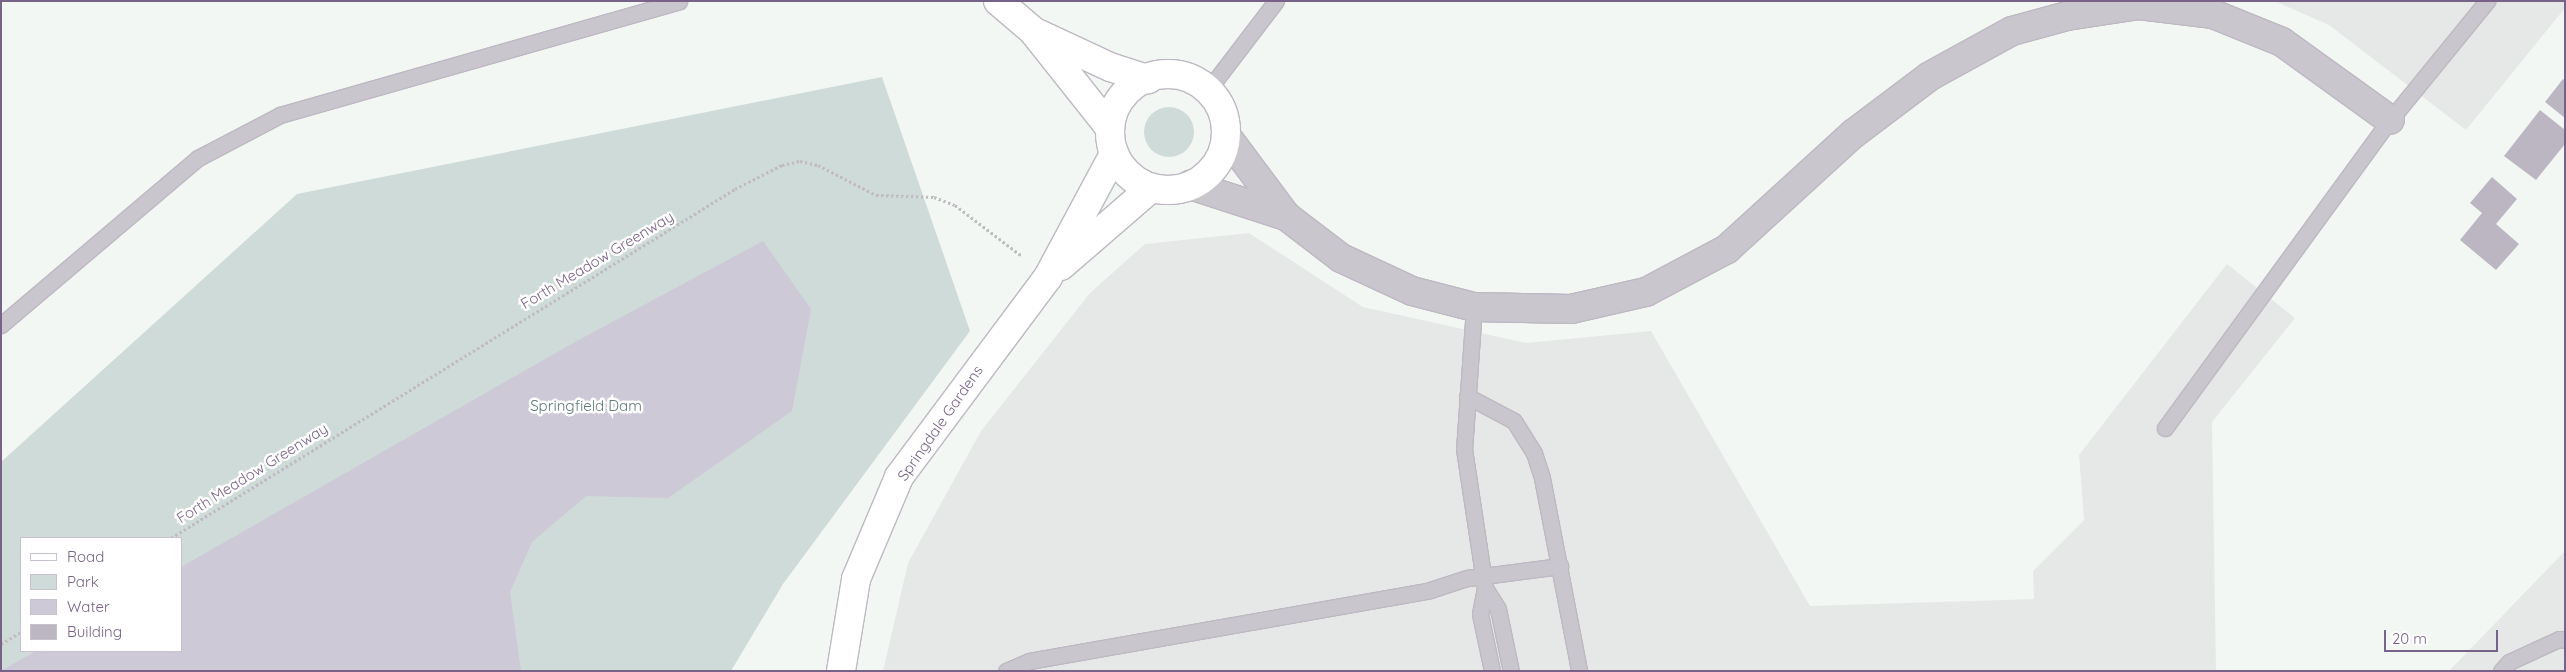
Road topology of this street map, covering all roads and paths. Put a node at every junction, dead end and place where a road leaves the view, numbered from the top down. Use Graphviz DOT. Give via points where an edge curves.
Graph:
graph roads {
  1 [pos="679,1"];
  2 [pos="998,1"];
  3 [pos="1276,1"];
  4 [pos="2483,2"];
  5 [pos="2159,4"];
  6 [pos="1033,31"];
  7 [pos="1148,79"];
  8 [pos="1208,90"];
  9 [pos="2390,120"];
  10 [pos="1227,137"];
  11 [pos="1112,141"];
  12 [pos="1190,185"];
  13 [pos="1151,188"];
  14 [pos="1286,216"];
  15 [pos="1048,277"];
  16 [pos="1474,307"];
  17 [pos="1,325"];
  18 [pos="1467,396"];
  19 [pos="2165,428"];
  20 [pos="172,537"];
  21 [pos="1560,566"];
  22 [pos="1483,582"];
  23 [pos="20,633"];
  24 [pos="2565,640"];
  25 [pos="1,644"];
  26 [pos="841,671"];
  27 [pos="1006,671"];
  28 [pos="1492,671"];
  29 [pos="1511,671"];
  30 [pos="1580,671"];
  31 [pos="2501,671"];
  1 -- 17 [label="lane" via="280,115 198,158"];
  2 -- 6 [label="street"];
  3 -- 8 [label="lane"];
  4 -- 9 [label="lane"];
  5 -- 9 [label="street" via="2213,14 2282,42"];
  5 -- 16 [label="street" via="2067,16 2012,31 1930,76 1853,134 1727,249 1646,292 1571,309"];
  6 -- 7 [label="street" via="1110,67"];
  6 -- 11 [label="street"];
  7 -- 8 [label="street" via="1160,74 1186,76"];
  7 -- 11 [label="street" via="1136,84 1118,103"];
  8 -- 10 [label="street" via="1223,111"];
  9 -- 19 [label="lane"];
  10 -- 12 [label="street" via="1220,162 1201,181"];
  10 -- 14 [label="street"];
  11 -- 13 [label="street" via="1128,175"];
  11 -- 15 [label="street, Springdale Gardens"];
  12 -- 13 [label="street" via="1177,190"];
  12 -- 14 [label="street"];
  13 -- 15 [label="street, Springdale Gardens"];
  14 -- 16 [label="street" via="1341,258 1412,291"];
  15 -- 20 [label="path, Forth Meadow Greenway" via="955,204 934,197 876,195 818,165 800,161 782,165 718,199"];
  15 -- 26 [label="street, Springdale Gardens" via="899,477 856,579"];
  16 -- 18 [label="lane"];
  18 -- 21 [label="lane" via="1514,422 1534,453"];
  18 -- 22 [label="lane" via="1464,449"];
  21 -- 22 [label="lane"];
  21 -- 30 [label="lane"];
  22 -- 27 [label="lane" via="1029,661"];
  22 -- 28 [label="lane" via="1480,614"];
  22 -- 29 [label="lane" via="1498,609"];
  23 -- 25 [label="path"];
  24 -- 31 [label="lane" via="2559,639 2509,662"];
}
